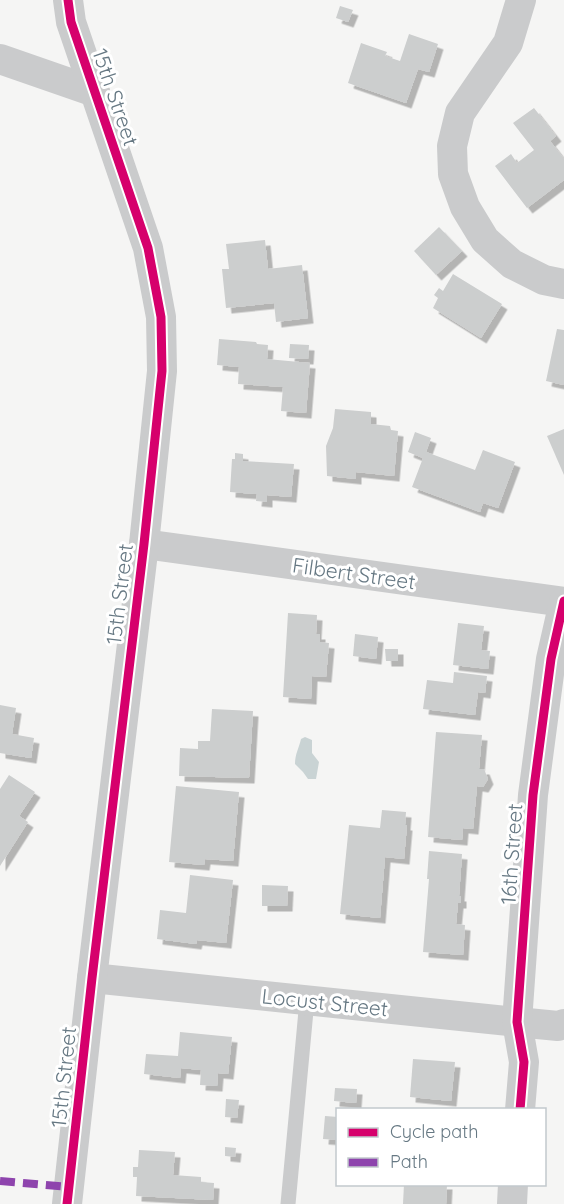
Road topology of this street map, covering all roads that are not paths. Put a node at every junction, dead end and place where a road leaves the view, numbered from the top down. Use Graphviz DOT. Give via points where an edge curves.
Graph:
graph roads {
  1 [pos="68,0"];
  2 [pos="520,0"];
  3 [pos="0,59"];
  4 [pos="95,92"];
  5 [pos="564,284"];
  6 [pos="144,544"];
  7 [pos="564,602"];
  8 [pos="92,978"];
  9 [pos="307,1000"];
  10 [pos="517,1022"];
  11 [pos="562,1026"];
  12 [pos="520,1108"];
  13 [pos="513,1186"];
  14 [pos="67,1204"];
  15 [pos="288,1204"];
  16 [pos="512,1204"];
  1 -- 4 [label="street, 15th Street" via="71,22"];
  2 -- 5 [label="street" via="508,43 460,113 452,146 453,174 465,207 485,240 512,264 544,280"];
  3 -- 4 [label="street"];
  4 -- 6 [label="street, 15th Street" via="148,248 161,317 162,372"];
  6 -- 7 [label="street, Filbert Street"];
  6 -- 8 [label="street, 15th Street"];
  7 -- 10 [label="street, 16th Street" via="551,659 533,795"];
  8 -- 9 [label="street, Locust Street"];
  8 -- 14 [label="street, 15th Street"];
  9 -- 10 [label="street, Locust Street"];
  9 -- 15 [label="lane"];
  10 -- 11 [label="street, Locust Street"];
  10 -- 12 [label="street, 16th Street" via="524,1062"];
  13 -- 16 [label="street"];
}
